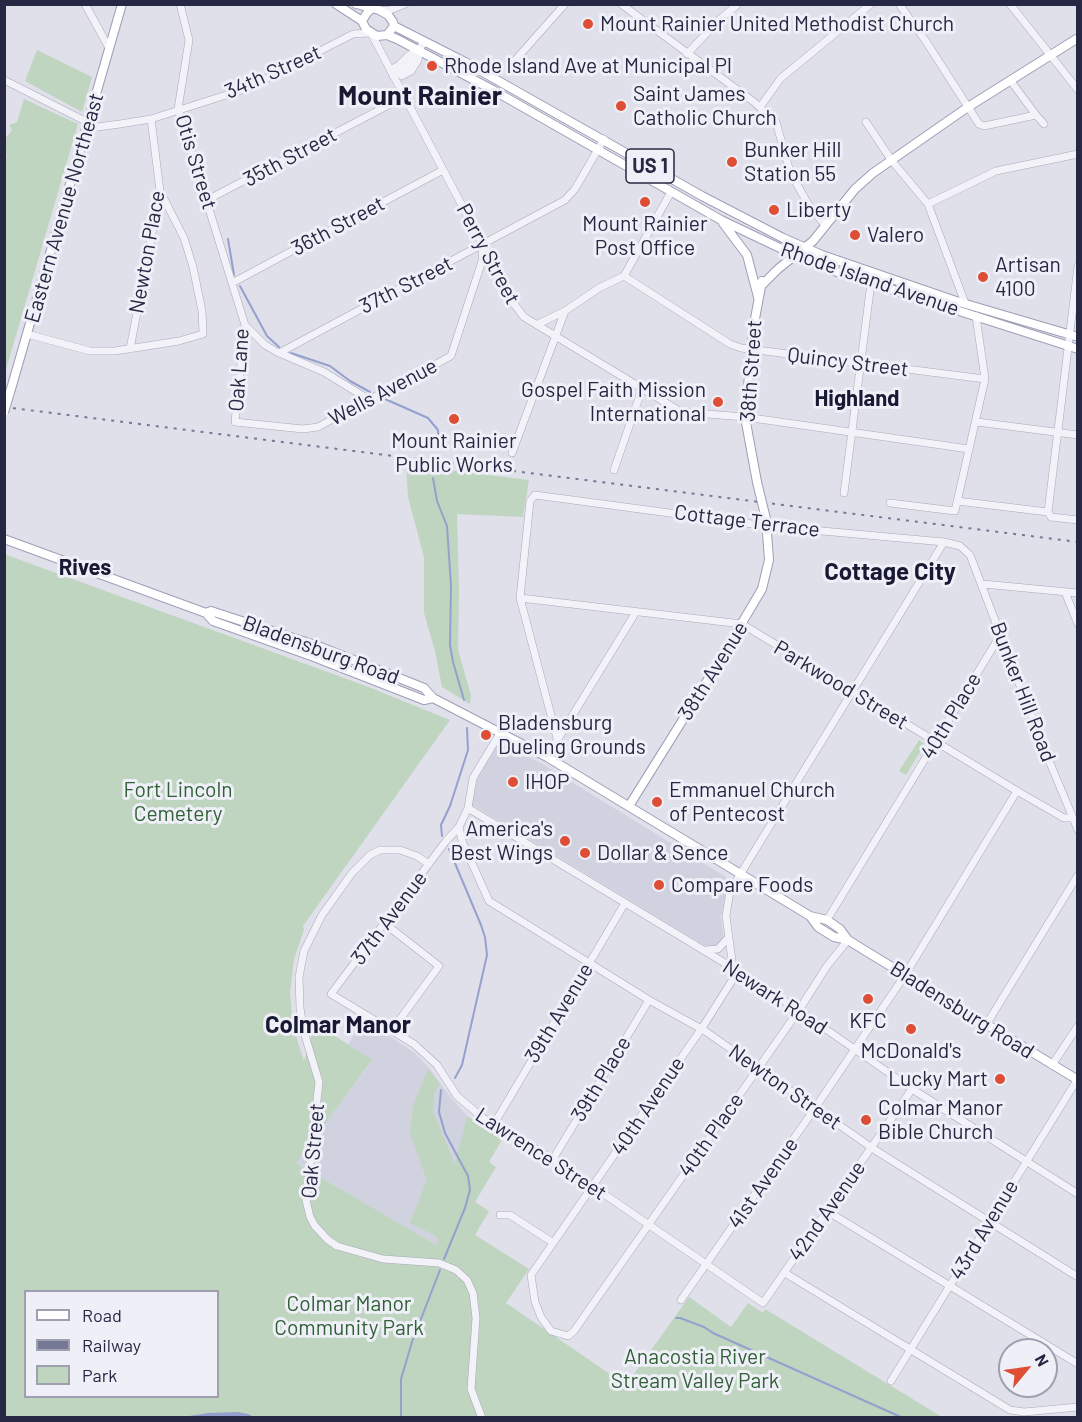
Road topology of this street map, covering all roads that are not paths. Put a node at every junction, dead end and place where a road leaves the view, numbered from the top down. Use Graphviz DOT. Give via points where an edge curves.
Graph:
graph roads {
  1 [pos="85,4"];
  2 [pos="122,4"];
  3 [pos="180,4"];
  4 [pos="336,4"];
  5 [pos="356,4"];
  6 [pos="406,4"];
  7 [pos="566,4"];
  8 [pos="621,4"];
  9 [pos="738,4"];
  10 [pos="871,4"];
  11 [pos="899,4"];
  12 [pos="1010,4"];
  13 [pos="374,8"];
  14 [pos="362,22"];
  15 [pos="393,24"];
  16 [pos="353,34"];
  17 [pos="370,34"];
  18 [pos="386,36"];
  19 [pos="1077,38"];
  20 [pos="421,46"];
  21 [pos="110,48"];
  22 [pos="687,54"];
  23 [pos="1050,55"];
  24 [pos="384,57"];
  25 [pos="510,66"];
  26 [pos="393,75"];
  27 [pos="4,80"];
  28 [pos="1010,80"];
  29 [pos="1077,90"];
  30 [pos="404,97"];
  31 [pos="760,107"];
  32 [pos="968,107"];
  33 [pos="178,109"];
  34 [pos="1036,115"];
  35 [pos="151,118"];
  36 [pos="88,122"];
  37 [pos="866,122"];
  38 [pos="1044,124"];
  39 [pos="604,139"];
  40 [pos="598,149"];
  41 [pos="1077,154"];
  42 [pos="892,161"];
  43 [pos="443,170"];
  44 [pos="160,191"];
  45 [pos="671,192"];
  46 [pos="207,200"];
  47 [pos="928,204"];
  48 [pos="721,220"];
  49 [pos="825,225"];
  50 [pos="483,245"];
  51 [pos="806,248"];
  52 [pos="795,255"];
  53 [pos="1077,266"];
  54 [pos="624,276"];
  55 [pos="232,283"];
  56 [pos="871,283"];
  57 [pos="758,297"];
  58 [pos="965,303"];
  59 [pos="565,311"];
  60 [pos="976,316"];
  61 [pos="245,324"];
  62 [pos="538,324"];
  63 [pos="27,334"];
  64 [pos="555,335"];
  65 [pos="1073,336"];
  66 [pos="1068,346"];
  67 [pos="130,349"];
  68 [pos="1077,349"];
  69 [pos="752,350"];
  70 [pos="279,353"];
  71 [pos="860,364"];
  72 [pos="985,379"];
  73 [pos="642,389"];
  74 [pos="368,399"];
  75 [pos="4,412"];
  76 [pos="745,417"];
  77 [pos="235,422"];
  78 [pos="977,422"];
  79 [pos="1056,432"];
  80 [pos="851,433"];
  81 [pos="1077,435"];
  82 [pos="969,449"];
  83 [pos="512,453"];
  84 [pos="614,470"];
  85 [pos="844,493"];
  86 [pos="957,501"];
  87 [pos="890,503"];
  88 [pos="1048,512"];
  89 [pos="1077,520"];
  90 [pos="766,523"];
  91 [pos="4,539"];
  92 [pos="944,542"];
  93 [pos="970,555"];
  94 [pos="983,584"];
  95 [pos="1065,592"];
  96 [pos="1077,593"];
  97 [pos="520,598"];
  98 [pos="636,612"];
  99 [pos="742,624"];
  100 [pos="1077,624"];
  101 [pos="1001,634"];
  102 [pos="853,692"];
  103 [pos="500,733"];
  104 [pos="557,738"];
  105 [pos="935,742"];
  106 [pos="547,757"];
  107 [pos="1017,791"];
  108 [pos="629,806"];
  109 [pos="468,808"];
  110 [pos="1074,815"];
  111 [pos="459,827"];
  112 [pos="1077,830"];
  113 [pos="429,864"];
  114 [pos="741,874"];
  115 [pos="1077,875"];
  116 [pos="625,903"];
  117 [pos="810,916"];
  118 [pos="826,920"];
  119 [pos="384,923"];
  120 [pos="728,938"];
  121 [pos="848,939"];
  122 [pos="703,950"];
  123 [pos="589,962"];
  124 [pos="734,968"];
  125 [pos="905,975"];
  126 [pos="331,994"];
  127 [pos="650,1000"];
  128 [pos="798,1010"];
  129 [pos="986,1025"];
  130 [pos="1077,1026"];
  131 [pos="701,1029"];
  132 [pos="392,1030"];
  133 [pos="855,1049"];
  134 [pos="1052,1065"];
  135 [pos="758,1067"];
  136 [pos="1077,1080"];
  137 [pos="912,1089"];
  138 [pos="815,1107"];
  139 [pos="494,1124"];
  140 [pos="871,1147"];
  141 [pos="553,1159"];
  142 [pos="1026,1162"];
  143 [pos="593,1186"];
  144 [pos="1077,1194"];
  145 [pos="827,1211"];
  146 [pos="500,1215"];
  147 [pos="989,1222"];
  148 [pos="649,1225"];
  149 [pos="552,1242"];
  150 [pos="705,1264"];
  151 [pos="536,1266"];
  152 [pos="785,1273"];
  153 [pos="1077,1277"];
  154 [pos="950,1287"];
  155 [pos="681,1300"];
  156 [pos="763,1303"];
  157 [pos="911,1350"];
  158 [pos="1077,1364"];
  159 [pos="891,1381"];
  160 [pos="1077,1407"];
  161 [pos="482,1418"];
  1 -- 21 [label="street"];
  2 -- 21 [label="main road, Eastern Avenue Northeast"];
  3 -- 33 [label="street, Otis Street" via="189,40"];
  4 -- 14 [label="main road"];
  5 -- 13 [label="main road, US 1"];
  6 -- 13 [label="street" via="387,11"];
  6 -- 15 [label="street"];
  7 -- 25 [label="street"];
  8 -- 22 [label="street"];
  9 -- 22 [label="street"];
  10 -- 31 [label="street" via="782,78"];
  11 -- 32 [label="street"];
  12 -- 23 [label="street"];
  13 -- 14 [label="main road"];
  13 -- 15 [label="main road, US 1" via="388,15"];
  14 -- 16 [label="street, 34th Street"];
  14 -- 17 [label="main road"];
  15 -- 18 [label="main road"];
  15 -- 20 [label="main road, Rhode Island Avenue / US 1"];
  16 -- 17 [label="street, 34th Street"];
  16 -- 33 [label="street, 34th Street" via="248,88"];
  17 -- 18 [label="main road, US 1"];
  17 -- 24 [label="street, Perry Street"];
  18 -- 20 [label="main road, Rhode Island Avenue / US 1"];
  18 -- 24 [label="street, Perry Street"];
  19 -- 23 [label="main road, 38th Street"];
  20 -- 26 [label="street" via="408,66"];
  20 -- 39 [label="main road, Rhode Island Avenue / US 1" via="465,62"];
  20 -- 40 [label="main road, Rhode Island Avenue / US 1"];
  21 -- 36 [label="main road, Eastern Avenue Northeast"];
  22 -- 31 [label="street"];
  23 -- 28 [label="main road, 38th Street"];
  23 -- 29 [label="street"];
  24 -- 26 [label="street, Perry Street"];
  26 -- 30 [label="street, Perry Street"];
  27 -- 36 [label="street"];
  28 -- 32 [label="main road, 38th Street"];
  28 -- 34 [label="street"];
  30 -- 43 [label="street, Perry Street"];
  30 -- 46 [label="street, 35th Street"];
  31 -- 49 [label="street" via="776,122 790,172"];
  32 -- 34 [label="street" via="984,126"];
  32 -- 42 [label="main road, 38th Street"];
  33 -- 35 [label="street, 34th Street"];
  33 -- 46 [label="street, Otis Street"];
  34 -- 38 [label="street"];
  35 -- 36 [label="street, 34th Street" via="97,127"];
  35 -- 44 [label="street, Newton Place"];
  36 -- 63 [label="main road, Eastern Avenue Northeast"];
  37 -- 42 [label="street"];
  39 -- 40 [label="street, 37th Street"];
  39 -- 51 [label="main road, Rhode Island Avenue / US 1" via="756,225"];
  40 -- 45 [label="main road, Rhode Island Avenue / US 1"];
  40 -- 50 [label="street, 37th Street" via="565,200"];
  41 -- 47 [label="street" via="996,171"];
  42 -- 47 [label="street"];
  42 -- 49 [label="main road, 38th Street" via="855,189"];
  43 -- 50 [label="street, Perry Street"];
  43 -- 55 [label="street, 36th Street"];
  44 -- 67 [label="street, Newton Place"];
  44 -- 67 [label="street" via="184,238 193,267 203,334"];
  45 -- 48 [label="main road, Rhode Island Avenue / US 1"];
  45 -- 54 [label="street"];
  46 -- 55 [label="street, Otis Street"];
  47 -- 58 [label="street"];
  48 -- 52 [label="main road, Rhode Island Avenue / US 1"];
  48 -- 57 [label="main road" via="747,255"];
  49 -- 51 [label="main road, 38th Street"];
  50 -- 62 [label="street, Perry Street" via="518,311"];
  50 -- 70 [label="street, 37th Street"];
  50 -- 74 [label="street, Wells Avenue" via="482,261 451,356"];
  51 -- 52 [label="main road, 38th Street"];
  51 -- 58 [label="main road, Rhode Island Avenue / US 1"];
  52 -- 56 [label="main road, Rhode Island Avenue / US 1"];
  52 -- 57 [label="main road, 38th Street" via="765,274"];
  53 -- 65 [label="street"];
  54 -- 59 [label="street"];
  54 -- 69 [label="street, Quincy Street" via="730,344"];
  55 -- 61 [label="street, Oak Lane"];
  56 -- 60 [label="main road, Rhode Island Avenue / US 1"];
  56 -- 71 [label="street"];
  57 -- 69 [label="main road, 38th Street"];
  58 -- 65 [label="main road, Rhode Island Avenue / US 1"];
  59 -- 62 [label="street"];
  59 -- 64 [label="street"];
  60 -- 66 [label="main road, Rhode Island Avenue / US 1"];
  60 -- 72 [label="street"];
  61 -- 70 [label="street"];
  61 -- 77 [label="street, Oak Lane"];
  62 -- 64 [label="street, Perry Street"];
  63 -- 67 [label="street" via="90,351"];
  63 -- 75 [label="main road, Eastern Avenue Northeast, bridge"];
  64 -- 73 [label="street, Perry Street"];
  64 -- 83 [label="street"];
  65 -- 66 [label="street"];
  66 -- 68 [label="main road, Rhode Island Avenue / US 1"];
  66 -- 79 [label="street"];
  69 -- 71 [label="street, Quincy Street"];
  69 -- 76 [label="main road, 38th Street"];
  70 -- 74 [label="street" via="324,372"];
  71 -- 72 [label="street, Quincy Street"];
  71 -- 80 [label="street"];
  72 -- 78 [label="street"];
  73 -- 76 [label="street, Perry Street" via="681,412"];
  73 -- 84 [label="street"];
  74 -- 77 [label="street, Wells Avenue" via="309,429"];
  76 -- 80 [label="street, Perry Street"];
  76 -- 90 [label="main road, 38th Street, bridge"];
  78 -- 79 [label="street"];
  78 -- 82 [label="street"];
  79 -- 81 [label="street"];
  79 -- 88 [label="street"];
  80 -- 82 [label="street, Perry Street"];
  80 -- 85 [label="street"];
  82 -- 86 [label="street"];
  86 -- 87 [label="street" via="955,512"];
  86 -- 88 [label="street"];
  88 -- 89 [label="street" via="1051,517"];
  90 -- 92 [label="street, Cottage Terrace"];
  90 -- 97 [label="street, Cottage Terrace" via="534,495 530,501"];
  90 -- 99 [label="main road, 38th Avenue" via="766,576"];
  91 -- 103 [label="main road, Bladensburg Road" via="206,613 213,621 424,700 433,698"];
  92 -- 93 [label="street, Cottage Terrace" via="960,546"];
  92 -- 102 [label="street"];
  93 -- 94 [label="street, Bunker Hill Road"];
  94 -- 95 [label="street"];
  94 -- 101 [label="street, Bunker Hill Road"];
  95 -- 96 [label="street"];
  95 -- 100 [label="street"];
  97 -- 98 [label="street, Parkwood Street"];
  97 -- 104 [label="street"];
  98 -- 99 [label="street, Parkwood Street"];
  98 -- 104 [label="street"];
  99 -- 102 [label="street, Parkwood Street"];
  99 -- 108 [label="main road, 38th Avenue"];
  101 -- 105 [label="street, 40th Place"];
  101 -- 110 [label="street, Bunker Hill Road"];
  102 -- 105 [label="street, Parkwood Street"];
  102 -- 114 [label="street"];
  103 -- 106 [label="main road, Bladensburg Road"];
  103 -- 109 [label="street" via="473,778"];
  104 -- 106 [label="street"];
  105 -- 107 [label="street, Parkwood Street"];
  105 -- 118 [label="street, 40th Place"];
  106 -- 108 [label="main road, Bladensburg Road"];
  107 -- 110 [label="street, Parkwood Street" via="1064,818"];
  107 -- 125 [label="street, 41st Avenue"];
  108 -- 114 [label="main road, Bladensburg Road"];
  109 -- 111 [label="street"];
  109 -- 116 [label="street, Newark Road"];
  110 -- 112 [label="street, Bunker Hill Road"];
  111 -- 113 [label="street, 37th Avenue"];
  111 -- 123 [label="street, Newton Street" via="489,902"];
  113 -- 119 [label="street, 37th Avenue"];
  113 -- 161 [label="street, Oak Street" via="408,853 385,849 374,852 322,915 308,940 299,993 304,1032 319,1082 306,1190 315,1226 328,1240 346,1250 439,1263 463,1276 473,1293 476,1324 471,1380"];
  114 -- 117 [label="main road, Bladensburg Road"];
  114 -- 120 [label="street" via="730,891 726,908"];
  115 -- 129 [label="street"];
  116 -- 122 [label="street, Newark Road"];
  116 -- 123 [label="street, 39th Avenue"];
  117 -- 118 [label="main road, Bladensburg Road"];
  117 -- 121 [label="main road, Bladensburg Road" via="818,927 834,937"];
  118 -- 121 [label="main road, Bladensburg Road"];
  119 -- 126 [label="street, 37th Avenue"];
  119 -- 132 [label="street" via="439,966"];
  120 -- 122 [label="street" via="718,949"];
  120 -- 124 [label="street"];
  121 -- 125 [label="main road, Bladensburg Road"];
  121 -- 128 [label="street, 40th Place"];
  122 -- 124 [label="street, Newark Road"];
  123 -- 127 [label="street, Newton Street"];
  123 -- 139 [label="street, 39th Avenue"];
  124 -- 128 [label="street, Newark Road"];
  124 -- 131 [label="street, 40th Avenue" via="733,979"];
  125 -- 129 [label="main road, Bladensburg Road"];
  125 -- 133 [label="street, 41st Avenue"];
  126 -- 132 [label="street, Lawrence Street"];
  127 -- 131 [label="street, Newton Street"];
  127 -- 141 [label="street, 39th Place"];
  128 -- 133 [label="street, Newark Road"];
  128 -- 135 [label="street, 40th Place"];
  129 -- 134 [label="main road, Bladensburg Road"];
  130 -- 134 [label="street"];
  131 -- 135 [label="street, Newton Street"];
  131 -- 143 [label="street, 40th Avenue"];
  132 -- 139 [label="street, Lawrence Street" via="425,1054 457,1096"];
  133 -- 137 [label="street, Newark Road"];
  133 -- 138 [label="street, 41st Avenue"];
  134 -- 136 [label="main road, Bladensburg Road"];
  135 -- 138 [label="street, Newton Street"];
  135 -- 148 [label="street, 40th Place"];
  136 -- 142 [label="street, 43rd Avenue"];
  137 -- 140 [label="street, 42nd Avenue"];
  137 -- 142 [label="street, Newark Road"];
  138 -- 140 [label="street, Newton Street"];
  138 -- 150 [label="street, 41st Avenue"];
  139 -- 141 [label="street, Lawrence Street"];
  140 -- 145 [label="street, 42nd Avenue"];
  140 -- 147 [label="street, Newton Street"];
  141 -- 143 [label="street, Lawrence Street"];
  142 -- 144 [label="street, Newark Road"];
  142 -- 147 [label="street, 43rd Avenue"];
  143 -- 148 [label="street, Lawrence Street"];
  143 -- 149 [label="street, 40th Avenue"];
  145 -- 152 [label="street, 42nd Avenue"];
  145 -- 154 [label="street"];
  146 -- 149 [label="street" via="510,1215"];
  147 -- 153 [label="street, Newton Street"];
  147 -- 154 [label="street, 43rd Avenue"];
  148 -- 150 [label="street, Lawrence Street"];
  148 -- 151 [label="street, 40th Place" via="568,1336 551,1330 541,1317 531,1275"];
  149 -- 151 [label="street, 40th Avenue"];
  150 -- 155 [label="street, 41st Avenue"];
  150 -- 156 [label="street, Lawrence Street"];
  152 -- 156 [label="street, 42nd Avenue"];
  152 -- 157 [label="street"];
  154 -- 157 [label="street, 43rd Avenue"];
  154 -- 158 [label="street"];
  157 -- 159 [label="street, 43rd Avenue"];
  157 -- 160 [label="street" via="1010,1410"];
}
